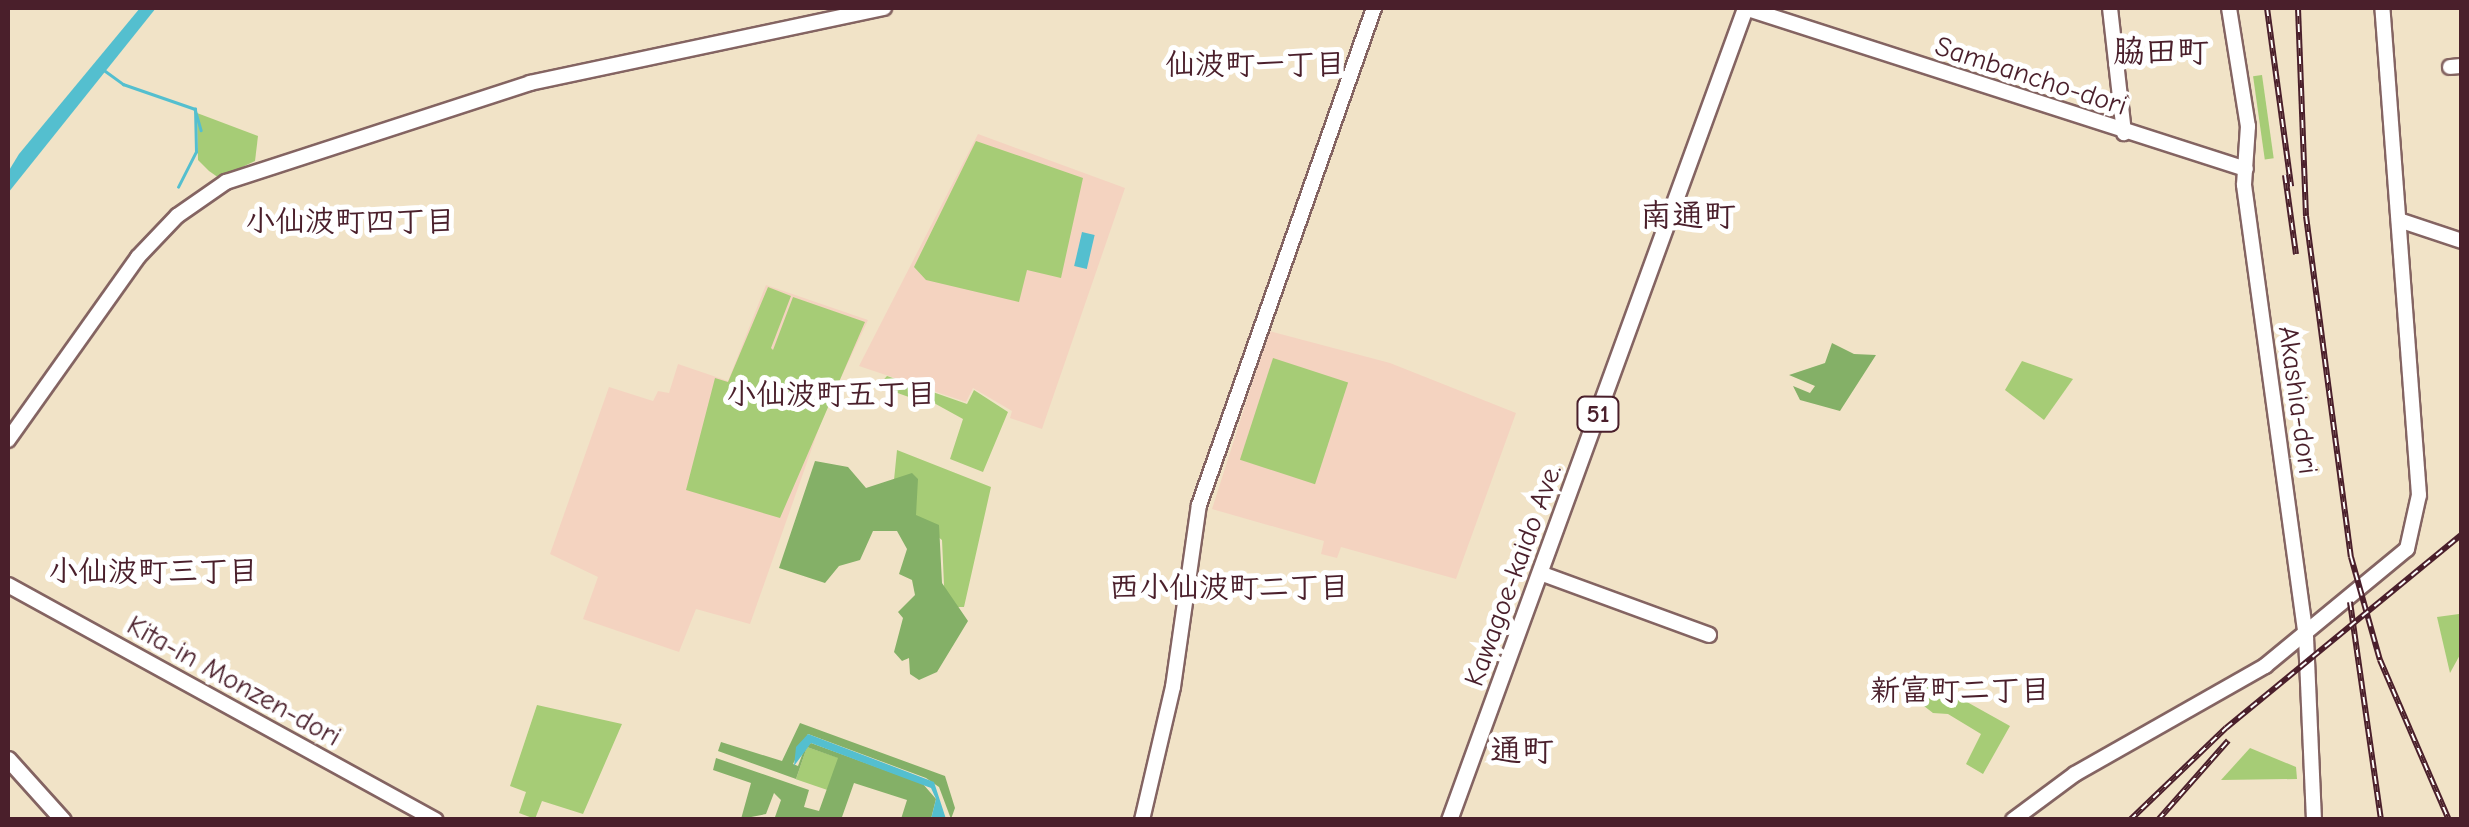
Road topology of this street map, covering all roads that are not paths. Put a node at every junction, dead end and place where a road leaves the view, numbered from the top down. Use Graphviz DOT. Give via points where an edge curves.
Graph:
graph roads {
  1 [pos="884,8"];
  2 [pos="1374,8"];
  3 [pos="1745,8"];
  4 [pos="2110,8"];
  5 [pos="2229,8"];
  6 [pos="2382,8"];
  7 [pos="2124,133"];
  8 [pos="2246,169"];
  9 [pos="2399,220"];
  10 [pos="2462,240"];
  11 [pos="8,440"];
  12 [pos="1540,573"];
  13 [pos="8,585"];
  14 [pos="1708,636"];
  15 [pos="2306,637"];
  16 [pos="8,759"];
  17 [pos="63,820"];
  18 [pos="436,820"];
  19 [pos="1142,820"];
  20 [pos="1448,820"];
  21 [pos="2013,820"];
  22 [pos="2314,820"];
  1 -- 11 [label="street" via="530,83 226,182 178,216 138,257"];
  2 -- 19 [label="street" via="1199,505 1173,688"];
  3 -- 7 [label="street, Sambancho-dori"];
  3 -- 12 [label="main road, Kawagoe-kaido Ave. / 51"];
  4 -- 7 [label="street"];
  5 -- 8 [label="street, Akashia-dori" via="2248,126"];
  6 -- 9 [label="street"];
  7 -- 8 [label="street, Sambancho-dori"];
  8 -- 15 [label="street, Akashia-dori"];
  9 -- 10 [label="street"];
  9 -- 15 [label="street" via="2416,523 2391,568"];
  12 -- 14 [label="street"];
  12 -- 20 [label="main road, Kawagoe-kaido Ave. / 51"];
  13 -- 18 [label="street, Kita-in Monzen-dori"];
  15 -- 21 [label="street" via="2075,774"];
  15 -- 22 [label="street, Akashia-dori"];
  16 -- 17 [label="main road"];
}
